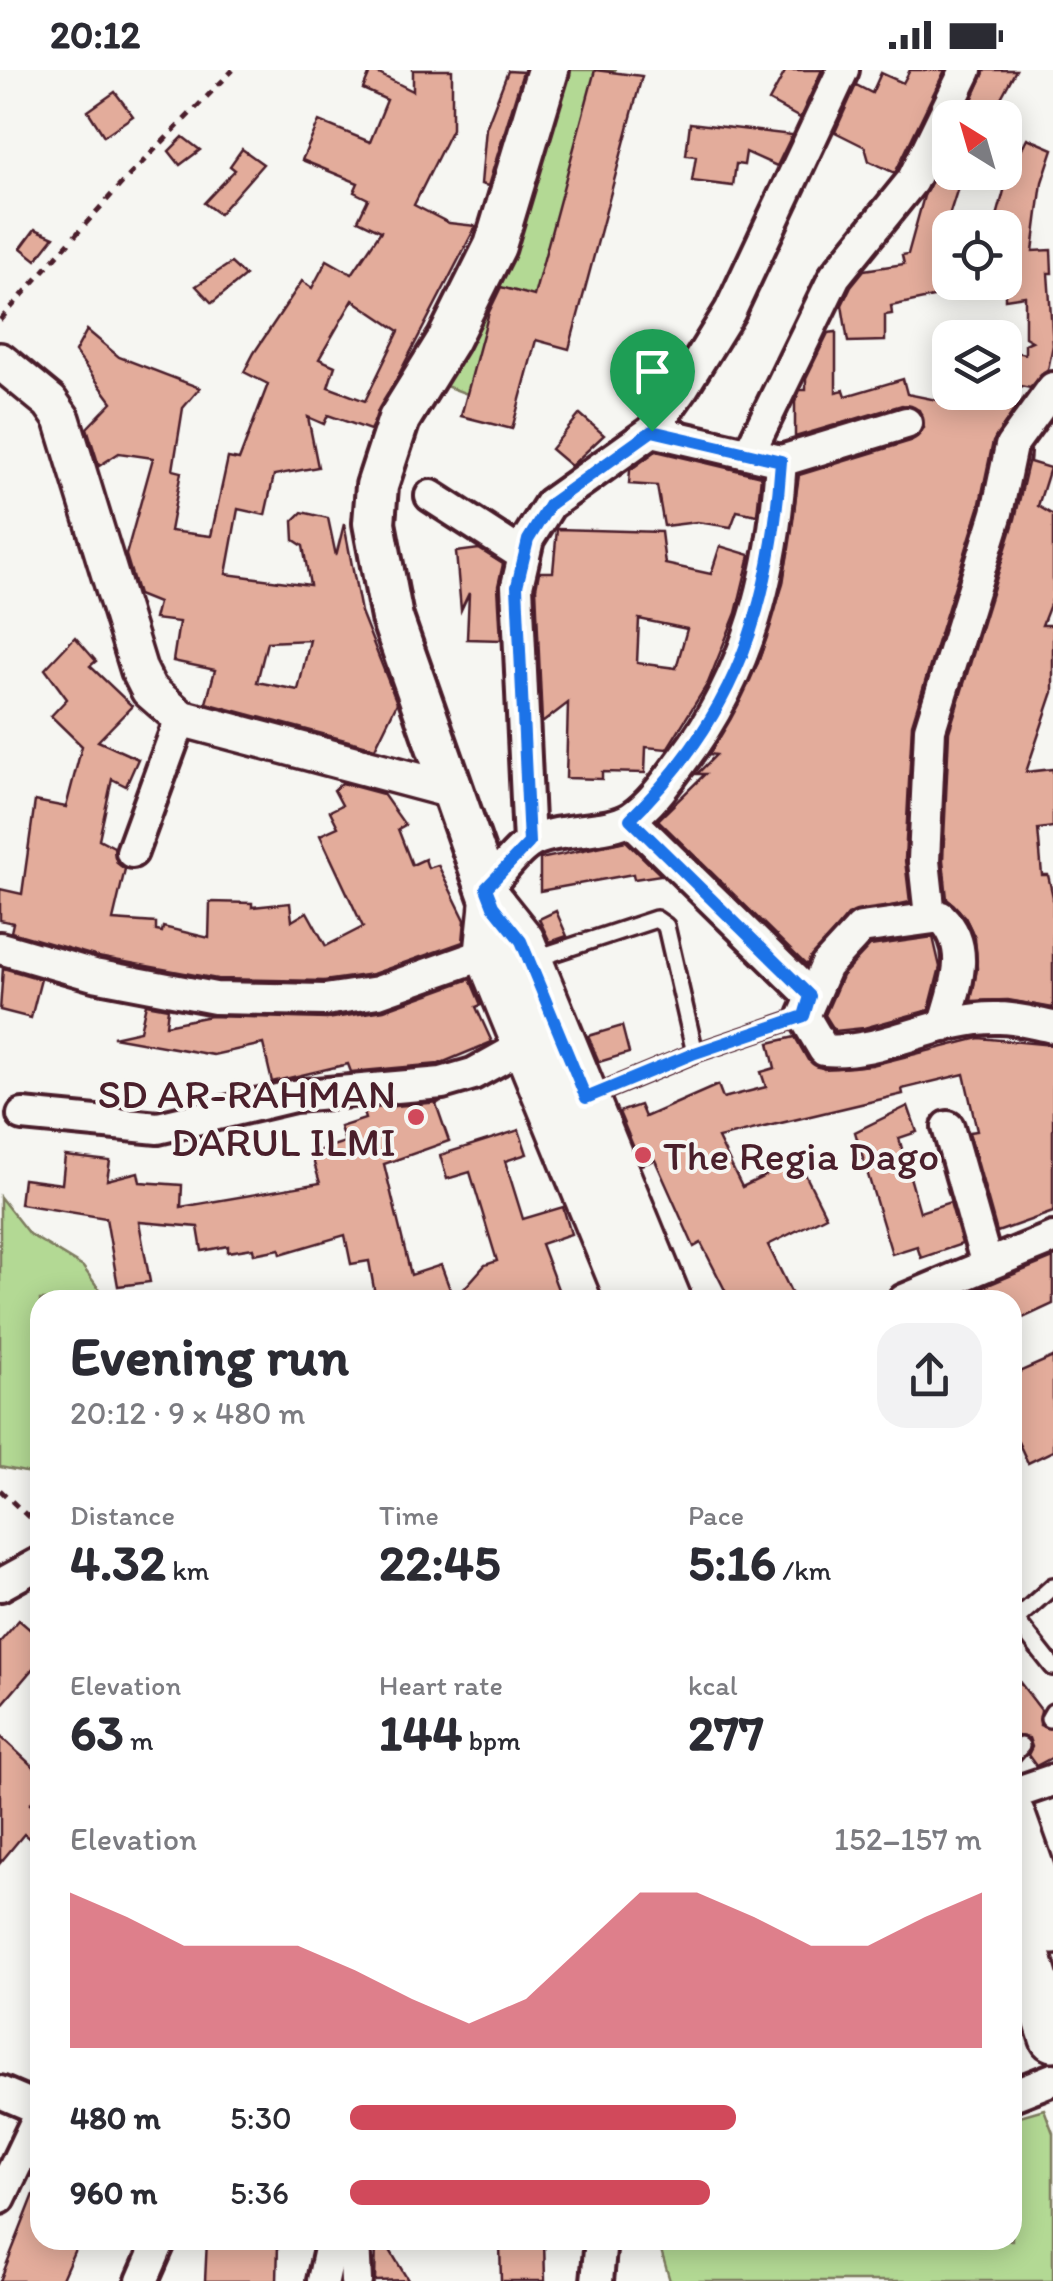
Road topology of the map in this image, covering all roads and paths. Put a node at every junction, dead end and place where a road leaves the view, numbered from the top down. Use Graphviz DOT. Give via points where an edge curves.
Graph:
graph roads {
  1 [pos="232,70"];
  2 [pos="562,70"];
  3 [pos="843,70"];
  4 [pos="966,70"];
  5 [pos="543,89"];
  6 [pos="0,320"];
  7 [pos="0,361"];
  8 [pos="1053,388"];
  9 [pos="906,423"];
  10 [pos="652,431"];
  11 [pos="750,451"];
  12 [pos="781,461"];
  13 [pos="431,496"];
  14 [pos="524,556"];
  15 [pos="181,718"];
  16 [pos="451,790"];
  17 [pos="630,819"];
  18 [pos="529,843"];
  19 [pos="132,852"];
  20 [pos="490,897"];
  21 [pos="930,916"];
  22 [pos="0,948"];
  23 [pos="509,957"];
  24 [pos="807,1006"];
  25 [pos="944,1026"];
  26 [pos="1053,1028"];
  27 [pos="526,1045"];
  28 [pos="695,1053"];
  29 [pos="586,1098"];
  30 [pos="23,1115"];
  31 [pos="948,1127"];
  32 [pos="1053,1238"];
  33 [pos="987,1266"];
  34 [pos="626,1290"];
  35 [pos="664,1290"];
  36 [pos="928,1290"];
  37 [pos="0,1490"];
  38 [pos="30,1518"];
  39 [pos="30,1569"];
  40 [pos="0,1585"];
  41 [pos="1053,1586"];
  42 [pos="1022,1614"];
  43 [pos="1022,1630"];
  44 [pos="1053,1667"];
  45 [pos="1053,1780"];
  46 [pos="1022,1791"];
  47 [pos="1022,1844"];
  48 [pos="1053,1931"];
  49 [pos="1022,1939"];
  50 [pos="1053,2038"];
  51 [pos="1053,2080"];
  52 [pos="1022,2091"];
  53 [pos="0,2092"];
  54 [pos="30,2106"];
  55 [pos="30,2133"];
  56 [pos="0,2198"];
  57 [pos="156,2250"];
  58 [pos="330,2250"];
  59 [pos="354,2250"];
  60 [pos="600,2250"];
  61 [pos="142,2281"];
  62 [pos="324,2281"];
  63 [pos="356,2281"];
  64 [pos="598,2281"];
  1 -- 6 [label="path"];
  2 -- 5 [label="street"];
  3 -- 10 [label="street" via="730,311"];
  4 -- 11 [label="street" via="912,181 835,276"];
  5 -- 16 [label="main road" via="495,246 399,419 377,486 374,524 388,603"];
  7 -- 15 [label="street" via="62,419 139,670 149,690"];
  8 -- 21 [label="street" via="1011,446 930,729 924,861"];
  9 -- 12 [label="street"];
  10 -- 11 [label="street"];
  10 -- 14 [label="street" via="550,504"];
  11 -- 12 [label="street"];
  12 -- 17 [label="street" via="776,540 740,662 692,748"];
  13 -- 14 [label="street"];
  14 -- 18 [label="street" via="517,586"];
  15 -- 16 [label="street"];
  15 -- 19 [label="street"];
  16 -- 20 [label="main road"];
  17 -- 18 [label="street"];
  17 -- 24 [label="street"];
  18 -- 20 [label="street"];
  20 -- 23 [label="main road" via="521,941"];
  21 -- 24 [label="street" via="860,928 826,966"];
  21 -- 25 [label="street" via="942,917 956,932 961,956"];
  22 -- 23 [label="street" via="94,975 215,998 325,1000"];
  23 -- 27 [label="main road"];
  23 -- 28 [label="lane" via="662,920"];
  23 -- 29 [label="main road"];
  24 -- 25 [label="street" via="824,1050 843,1052"];
  24 -- 28 [label="lane"];
  25 -- 26 [label="street" via="999,1018"];
  27 -- 30 [label="street" via="442,1083 294,1096 158,1128"];
  27 -- 34 [label="main road"];
  28 -- 29 [label="lane"];
  29 -- 35 [label="main road"];
  31 -- 33 [label="street"];
  32 -- 33 [label="street"];
  33 -- 36 [label="street"];
  37 -- 38 [label="path"];
  39 -- 40 [label="street"];
  41 -- 42 [label="lane"];
  43 -- 44 [label="lane"];
  45 -- 46 [label="street"];
  47 -- 48 [label="main road"];
  49 -- 50 [label="main road"];
  51 -- 52 [label="street"];
  53 -- 54 [label="street"];
  55 -- 56 [label="street"];
  57 -- 61 [label="street"];
  58 -- 62 [label="street"];
  59 -- 63 [label="street"];
  60 -- 64 [label="street"];
}
